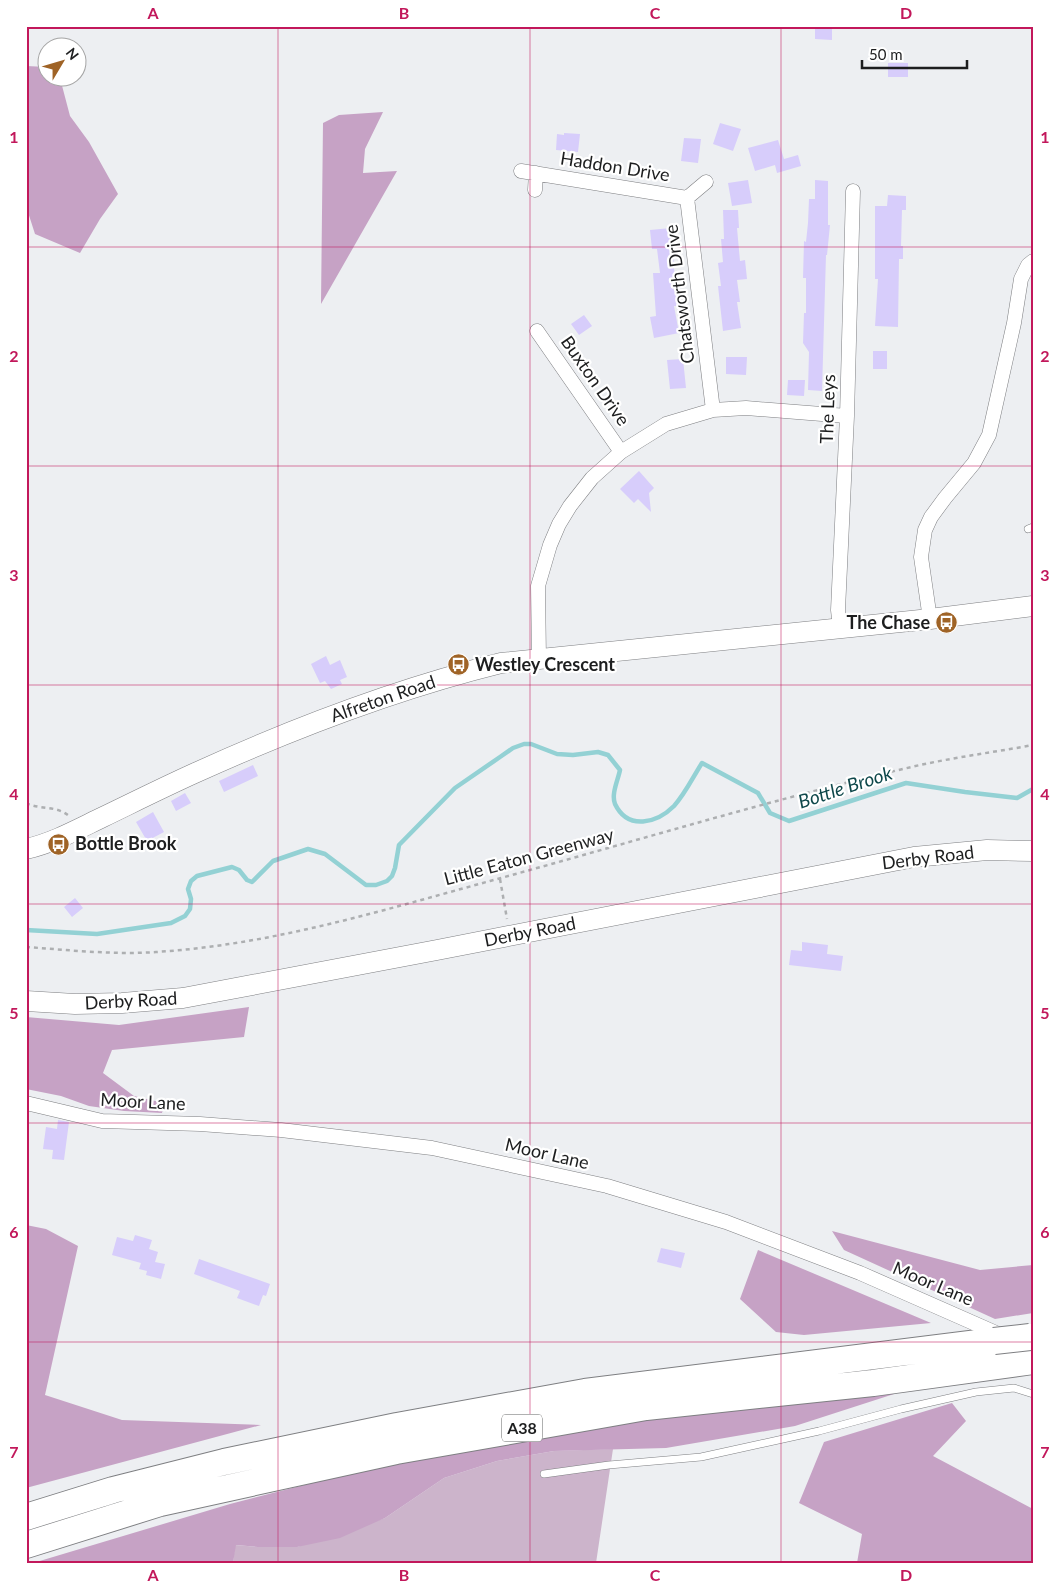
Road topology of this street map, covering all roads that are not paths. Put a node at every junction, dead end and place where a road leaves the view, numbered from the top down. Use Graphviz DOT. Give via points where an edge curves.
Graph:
graph roads {
  1 [pos="521,171"];
  2 [pos="536,173"];
  3 [pos="706,182"];
  4 [pos="535,190"];
  5 [pos="854,191"];
  6 [pos="687,198"];
  7 [pos="1033,261"];
  8 [pos="537,331"];
  9 [pos="713,410"];
  10 [pos="847,416"];
  11 [pos="621,452"];
  12 [pos="1033,606"];
  13 [pos="930,619"];
  14 [pos="840,628"];
  15 [pos="539,659"];
  16 [pos="26,849"];
  17 [pos="1033,851"];
  18 [pos="26,1001"];
  19 [pos="26,1103"];
  20 [pos="1031,1350"];
  21 [pos="1033,1394"];
  22 [pos="544,1474"];
  23 [pos="26,1517"];
  24 [pos="26,1545"];
  1 -- 2 [label="street, Haddon Drive"];
  2 -- 4 [label="street, Haddon Drive"];
  2 -- 6 [label="street, Haddon Drive"];
  3 -- 6 [label="street, Chatsworth Drive"];
  5 -- 10 [label="street, The Leys"];
  6 -- 9 [label="street, Chatsworth Drive"];
  7 -- 13 [label="street" via="1021,279 989,435 974,463 945,498 925,530 921,557"];
  8 -- 11 [label="street, Buxton Drive"];
  9 -- 10 [label="street" via="746,408"];
  9 -- 11 [label="street" via="666,424"];
  10 -- 14 [label="street, The Leys" via="838,610"];
  11 -- 15 [label="street" via="592,478 570,506 550,545 538,586"];
  12 -- 13 [label="street, Alfreton Road"];
  13 -- 14 [label="street, Alfreton Road"];
  14 -- 15 [label="street, Alfreton Road"];
  15 -- 16 [label="street, Alfreton Road" via="502,663 454,675 330,718 249,748 76,830"];
  17 -- 18 [label="street, Derby Road" via="987,850 914,857 183,998 75,1004"];
  19 -- 20 [label="street, Moor Lane" via="102,1121 281,1130 432,1148 607,1186 726,1222 851,1269"];
  20 -- 23 [label="highway, A38, bridge" via="994,1341 586,1392 406,1424 224,1462 113,1490"];
  20 -- 24 [label="highway, A38" via="873,1382 646,1407 396,1451 160,1503"];
  21 -- 22 [label="lane" via="1014,1388 976,1392 701,1457"];
}
